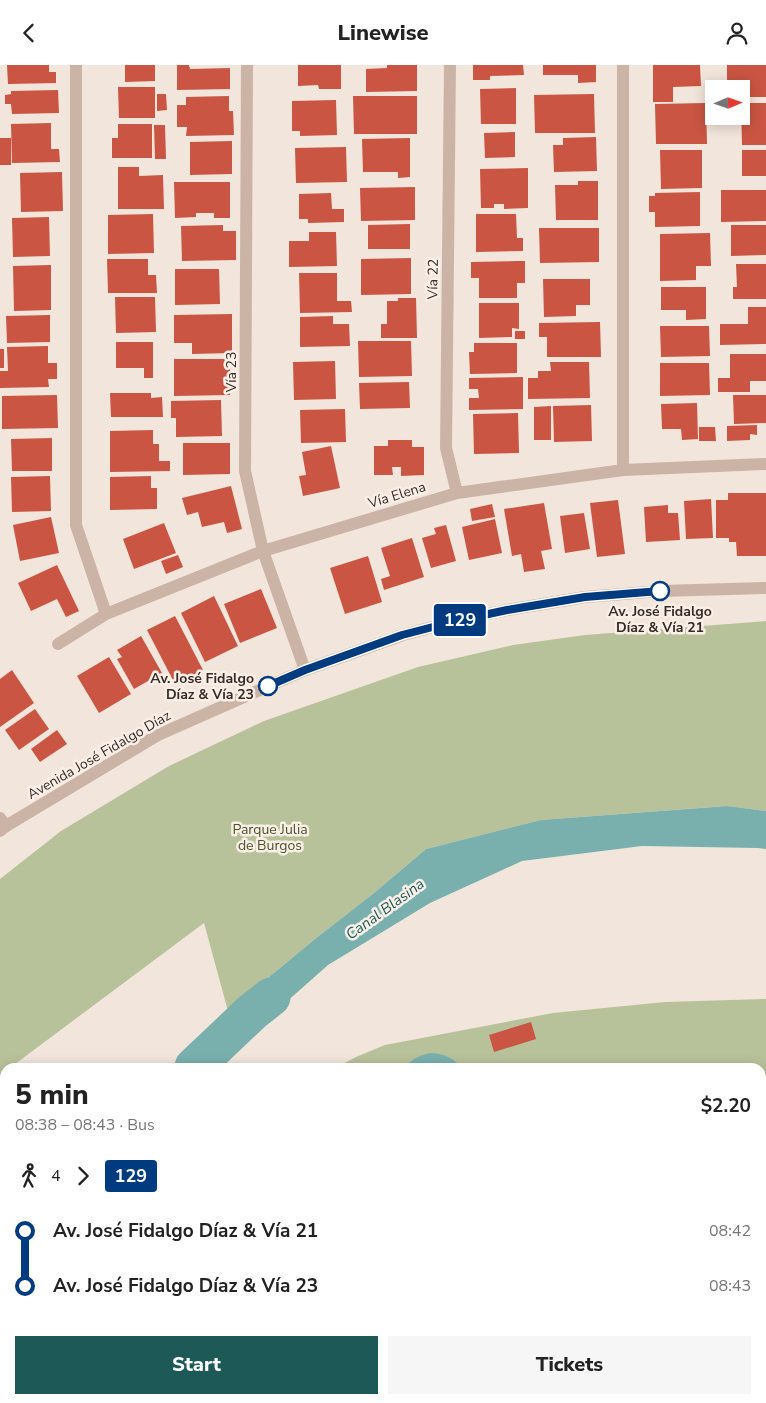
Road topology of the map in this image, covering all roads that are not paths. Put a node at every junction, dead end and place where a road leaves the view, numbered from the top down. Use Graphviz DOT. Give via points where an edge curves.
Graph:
graph roads {
  1 [pos="76,65"];
  2 [pos="248,65"];
  3 [pos="450,65"];
  4 [pos="623,65"];
  5 [pos="766,464"];
  6 [pos="623,469"];
  7 [pos="458,493"];
  8 [pos="263,551"];
  9 [pos="766,588"];
  10 [pos="106,614"];
  11 [pos="58,644"];
  12 [pos="305,670"];
  13 [pos="2,825"];
  1 -- 10 [label="street" via="76,525"];
  2 -- 8 [label="street, Vía 23" via="245,471"];
  3 -- 7 [label="street, Vía 22" via="446,448"];
  4 -- 6 [label="street"];
  5 -- 6 [label="street, Vía Elena"];
  6 -- 7 [label="street, Vía Elena"];
  7 -- 8 [label="street, Vía Elena"];
  8 -- 10 [label="street, Vía Elena"];
  8 -- 12 [label="street, Vía 23"];
  9 -- 12 [label="street, Avenida José Fidalgo Díaz" via="585,597 507,610 402,635"];
  10 -- 11 [label="street, Vía Elena"];
  12 -- 13 [label="street, Avenida José Fidalgo Díaz" via="158,735"];
}
